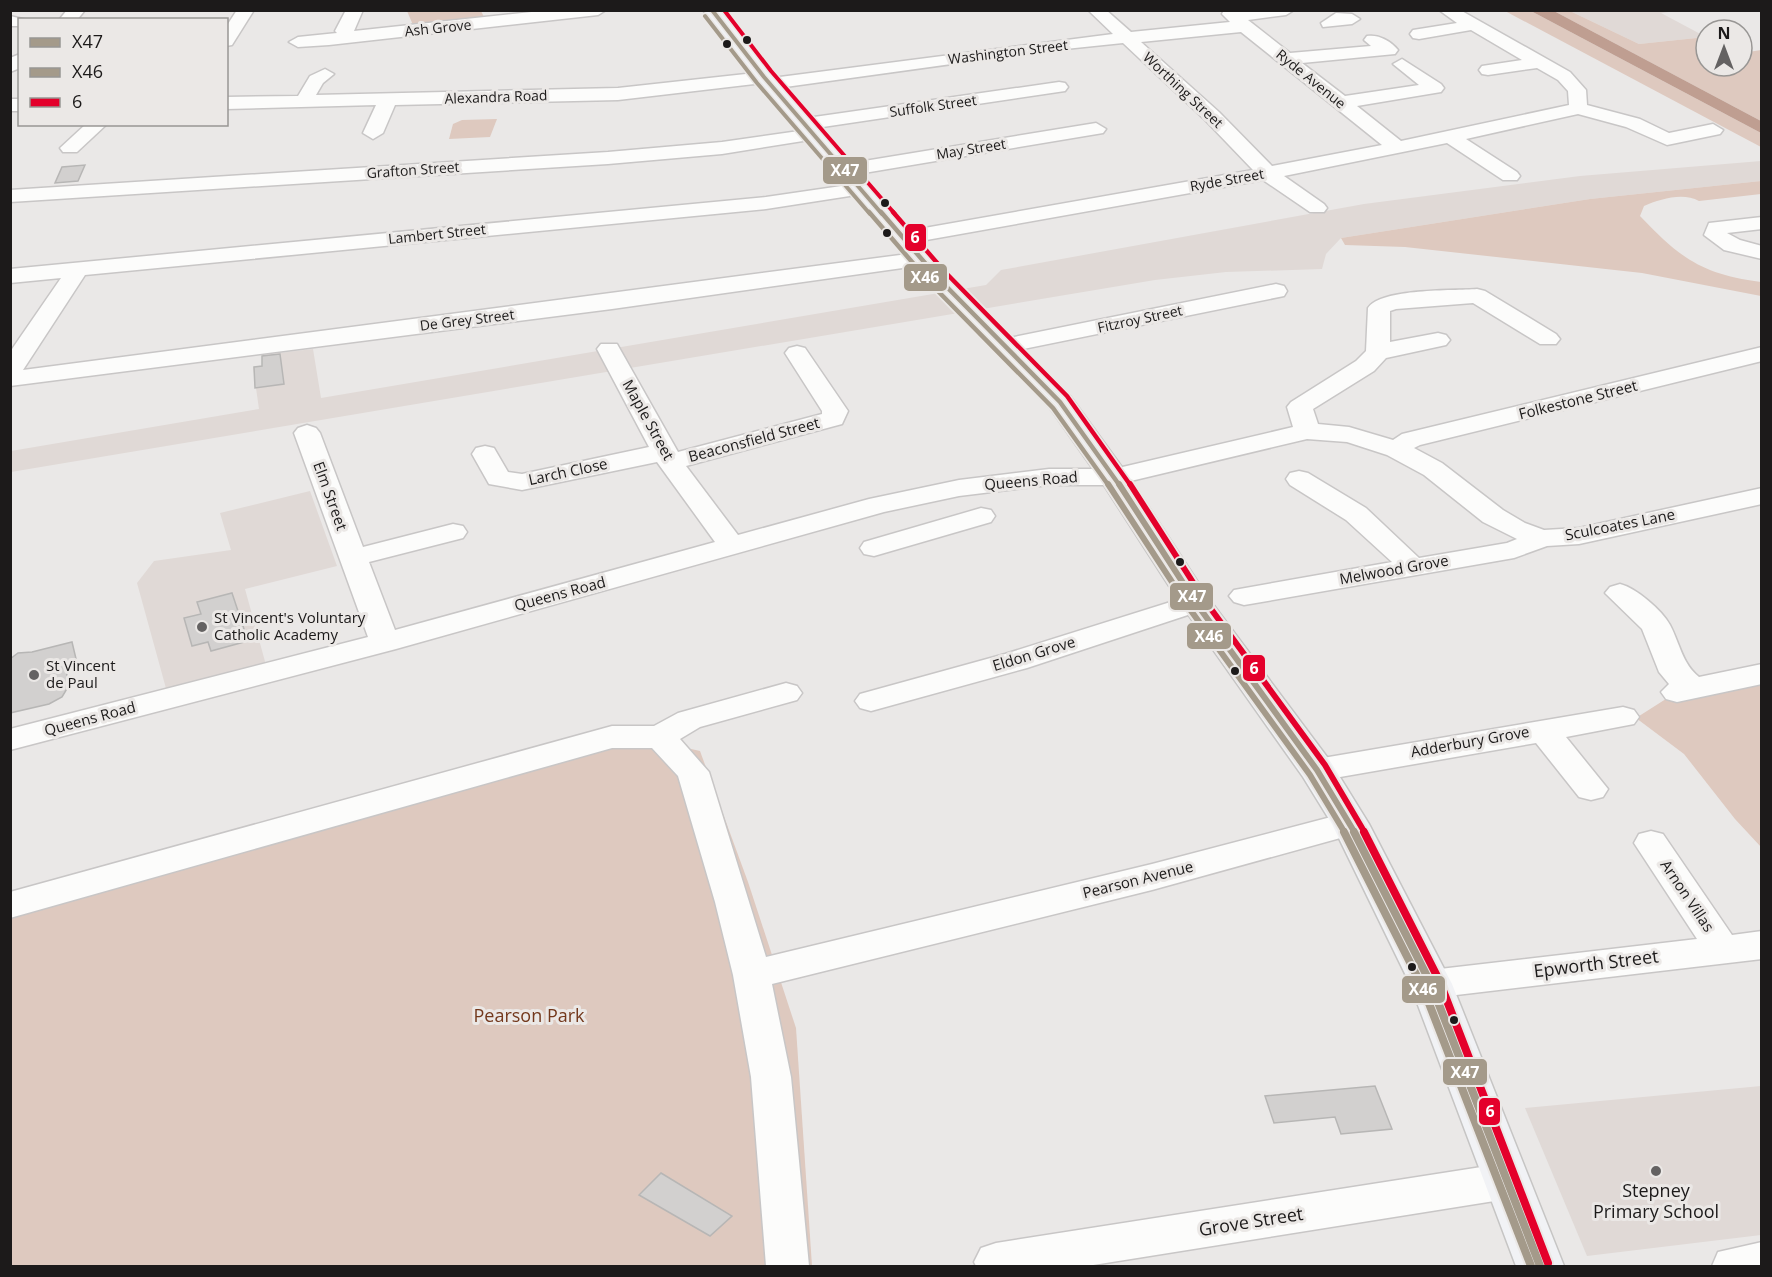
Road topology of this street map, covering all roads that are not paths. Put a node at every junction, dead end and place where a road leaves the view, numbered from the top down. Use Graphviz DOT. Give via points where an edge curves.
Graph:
graph roads {
  1 [pos="246,10"];
  2 [pos="340,10"];
  3 [pos="355,10"];
  4 [pos="598,10"];
  5 [pos="712,10"];
  6 [pos="1096,10"];
  7 [pos="1286,10"];
  8 [pos="1447,10"];
  9 [pos="1234,18"];
  10 [pos="1473,25"];
  11 [pos="347,33"];
  12 [pos="1419,34"];
  13 [pos="228,38"];
  14 [pos="1126,39"];
  15 [pos="1373,40"];
  16 [pos="298,42"];
  17 [pos="1287,59"];
  18 [pos="1542,62"];
  19 [pos="1401,64"];
  20 [pos="1488,70"];
  21 [pos="325,74"];
  22 [pos="768,80"];
  23 [pos="1059,87"];
  24 [pos="388,100"];
  25 [pos="304,101"];
  26 [pos="228,103"];
  27 [pos="1339,103"];
  28 [pos="1578,108"];
  29 [pos="358,119"];
  30 [pos="96,126"];
  31 [pos="811,129"];
  32 [pos="1096,129"];
  33 [pos="1713,130"];
  34 [pos="1450,137"];
  35 [pos="1667,140"];
  36 [pos="1397,147"];
  37 [pos="70,148"];
  38 [pos="1687,152"];
  39 [pos="1267,173"];
  40 [pos="1510,176"];
  41 [pos="854,179"];
  42 [pos="10,196"];
  43 [pos="1317,208"];
  44 [pos="1761,223"];
  45 [pos="914,248"];
  46 [pos="1761,253"];
  47 [pos="77,270"];
  48 [pos="10,276"];
  49 [pos="1276,291"];
  50 [pos="1546,330"];
  51 [pos="1438,340"];
  52 [pos="1004,345"];
  53 [pos="609,349"];
  54 [pos="1378,352"];
  55 [pos="797,353"];
  56 [pos="1761,354"];
  57 [pos="10,371"];
  58 [pos="10,380"];
  59 [pos="1307,431"];
  60 [pos="307,433"];
  61 [pos="1396,449"];
  62 [pos="486,454"];
  63 [pos="667,457"];
  64 [pos="1114,477"];
  65 [pos="1299,479"];
  66 [pos="1761,496"];
  67 [pos="879,505"];
  68 [pos="981,516"];
  69 [pos="439,529"];
  70 [pos="908,537"];
  71 [pos="1542,538"];
  72 [pos="732,546"];
  73 [pos="874,548"];
  74 [pos="353,558"];
  75 [pos="1412,566"];
  76 [pos="1620,593"];
  77 [pos="1244,596"];
  78 [pos="1196,603"];
  79 [pos="385,642"];
  80 [pos="1761,674"];
  81 [pos="786,693"];
  82 [pos="872,701"];
  83 [pos="1623,717"];
  84 [pos="1542,729"];
  85 [pos="660,737"];
  86 [pos="10,740"];
  87 [pos="1317,770"];
  88 [pos="1591,789"];
  89 [pos="1350,824"];
  90 [pos="1651,843"];
  91 [pos="10,905"];
  92 [pos="1761,945"];
  93 [pos="1722,948"];
  94 [pos="752,975"];
  95 [pos="1431,984"];
  96 [pos="1507,1181"];
  97 [pos="1761,1261"];
  98 [pos="996,1262"];
  99 [pos="788,1266"];
  100 [pos="1540,1266"];
  101 [pos="1733,1266"];
  1 -- 13 [label="street"];
  2 -- 11 [label="street" via="330,30"];
  3 -- 11 [label="street"];
  4 -- 11 [label="street, Ash Grove" via="406,32"];
  5 -- 22 [label="main road"];
  6 -- 14 [label="street, Worthing Street"];
  7 -- 9 [label="street, Washington Street"];
  8 -- 10 [label="street"];
  9 -- 14 [label="street, Washington Street"];
  9 -- 17 [label="street, Ryde Avenue"];
  10 -- 12 [label="street"];
  10 -- 18 [label="street"];
  11 -- 16 [label="street, Ash Grove" via="329,40"];
  14 -- 22 [label="street, Washington Street"];
  14 -- 39 [label="street, Worthing Street" via="1212,116"];
  15 -- 17 [label="street" via="1389,50"];
  17 -- 27 [label="street, Ryde Avenue"];
  18 -- 20 [label="street" via="1513,71"];
  18 -- 28 [label="street" via="1577,90"];
  19 -- 27 [label="street" via="1436,88"];
  21 -- 25 [label="street" via="316,80"];
  22 -- 24 [label="street, Alexandra Road" via="618,94"];
  22 -- 31 [label="main road"];
  23 -- 31 [label="street, Suffolk Street"];
  24 -- 25 [label="street, Alexandra Road"];
  24 -- 29 [label="street" via="376,126"];
  25 -- 26 [label="street, Alexandra Road"];
  27 -- 36 [label="street, Ryde Avenue"];
  28 -- 34 [label="street, Ryde Street"];
  28 -- 35 [label="street" via="1633,123"];
  30 -- 37 [label="street"];
  31 -- 41 [label="main road"];
  31 -- 42 [label="street, Grafton Street" via="722,148 608,158"];
  32 -- 41 [label="street, May Street"];
  33 -- 35 [label="street"];
  34 -- 36 [label="street, Ryde Street"];
  34 -- 40 [label="street"];
  35 -- 38 [label="street"];
  36 -- 39 [label="street, Ryde Street"];
  39 -- 43 [label="street, Worthing Street"];
  39 -- 45 [label="street, Ryde Street"];
  41 -- 45 [label="main road"];
  41 -- 47 [label="street, Lambert Street" via="766,203"];
  44 -- 46 [label="street" via="1717,228 1715,235 1732,245"];
  45 -- 52 [label="main road"];
  45 -- 58 [label="street, De Grey Street" via="612,302"];
  47 -- 48 [label="street, Lambert Street"];
  47 -- 57 [label="street"];
  49 -- 52 [label="street, Fitzroy Street"];
  50 -- 54 [label="street" via="1478,296 1391,302 1379,308"];
  51 -- 54 [label="street"];
  52 -- 64 [label="main road" via="1060,402"];
  53 -- 63 [label="street, Maple Street"];
  54 -- 59 [label="street" via="1365,366 1300,407"];
  55 -- 63 [label="street, Beaconsfield Street" via="835,411 833,419"];
  56 -- 61 [label="street, Folkestone Street" via="1411,439"];
  59 -- 61 [label="street, Sculcoates Lane" via="1348,435"];
  59 -- 64 [label="street, Sculcoates Lane"];
  60 -- 74 [label="street, Elm Street"];
  61 -- 71 [label="street, Sculcoates Lane" via="1433,469 1500,520"];
  62 -- 63 [label="street, Larch Close" via="498,478 522,482"];
  63 -- 72 [label="street, Maple Street"];
  64 -- 67 [label="street, Queens Road" via="1049,477 959,488"];
  64 -- 78 [label="main road"];
  65 -- 75 [label="street" via="1356,514"];
  66 -- 71 [label="street, Sculcoates Lane" via="1579,536"];
  67 -- 70 [label="street"];
  67 -- 72 [label="street, Queens Road"];
  68 -- 70 [label="street"];
  69 -- 74 [label="street"];
  70 -- 73 [label="street"];
  71 -- 75 [label="street, Melwood Grove" via="1514,550"];
  72 -- 79 [label="street, Queens Road"];
  74 -- 79 [label="street, Elm Street"];
  75 -- 77 [label="street, Melwood Grove"];
  76 -- 80 [label="street" via="1668,623 1674,672 1682,691"];
  78 -- 82 [label="street, Eldon Grove" via="1016,661"];
  78 -- 87 [label="main road"];
  79 -- 86 [label="street, Queens Road"];
  81 -- 85 [label="street" via="689,720"];
  83 -- 84 [label="street, Adderbury Grove"];
  84 -- 87 [label="street, Adderbury Grove"];
  84 -- 88 [label="street"];
  85 -- 91 [label="street" via="612,737"];
  85 -- 94 [label="street" via="693,772 734,902"];
  87 -- 89 [label="main road"];
  89 -- 94 [label="street, Pearson Avenue"];
  89 -- 95 [label="main road"];
  90 -- 93 [label="street, Arnon Villas"];
  92 -- 93 [label="street, Epworth Street"];
  93 -- 95 [label="street, Epworth Street"];
  94 -- 99 [label="street" via="771,1077"];
  95 -- 96 [label="main road"];
  96 -- 98 [label="street, Grove Street"];
  96 -- 100 [label="main road"];
  97 -- 101 [label="street"];
}
